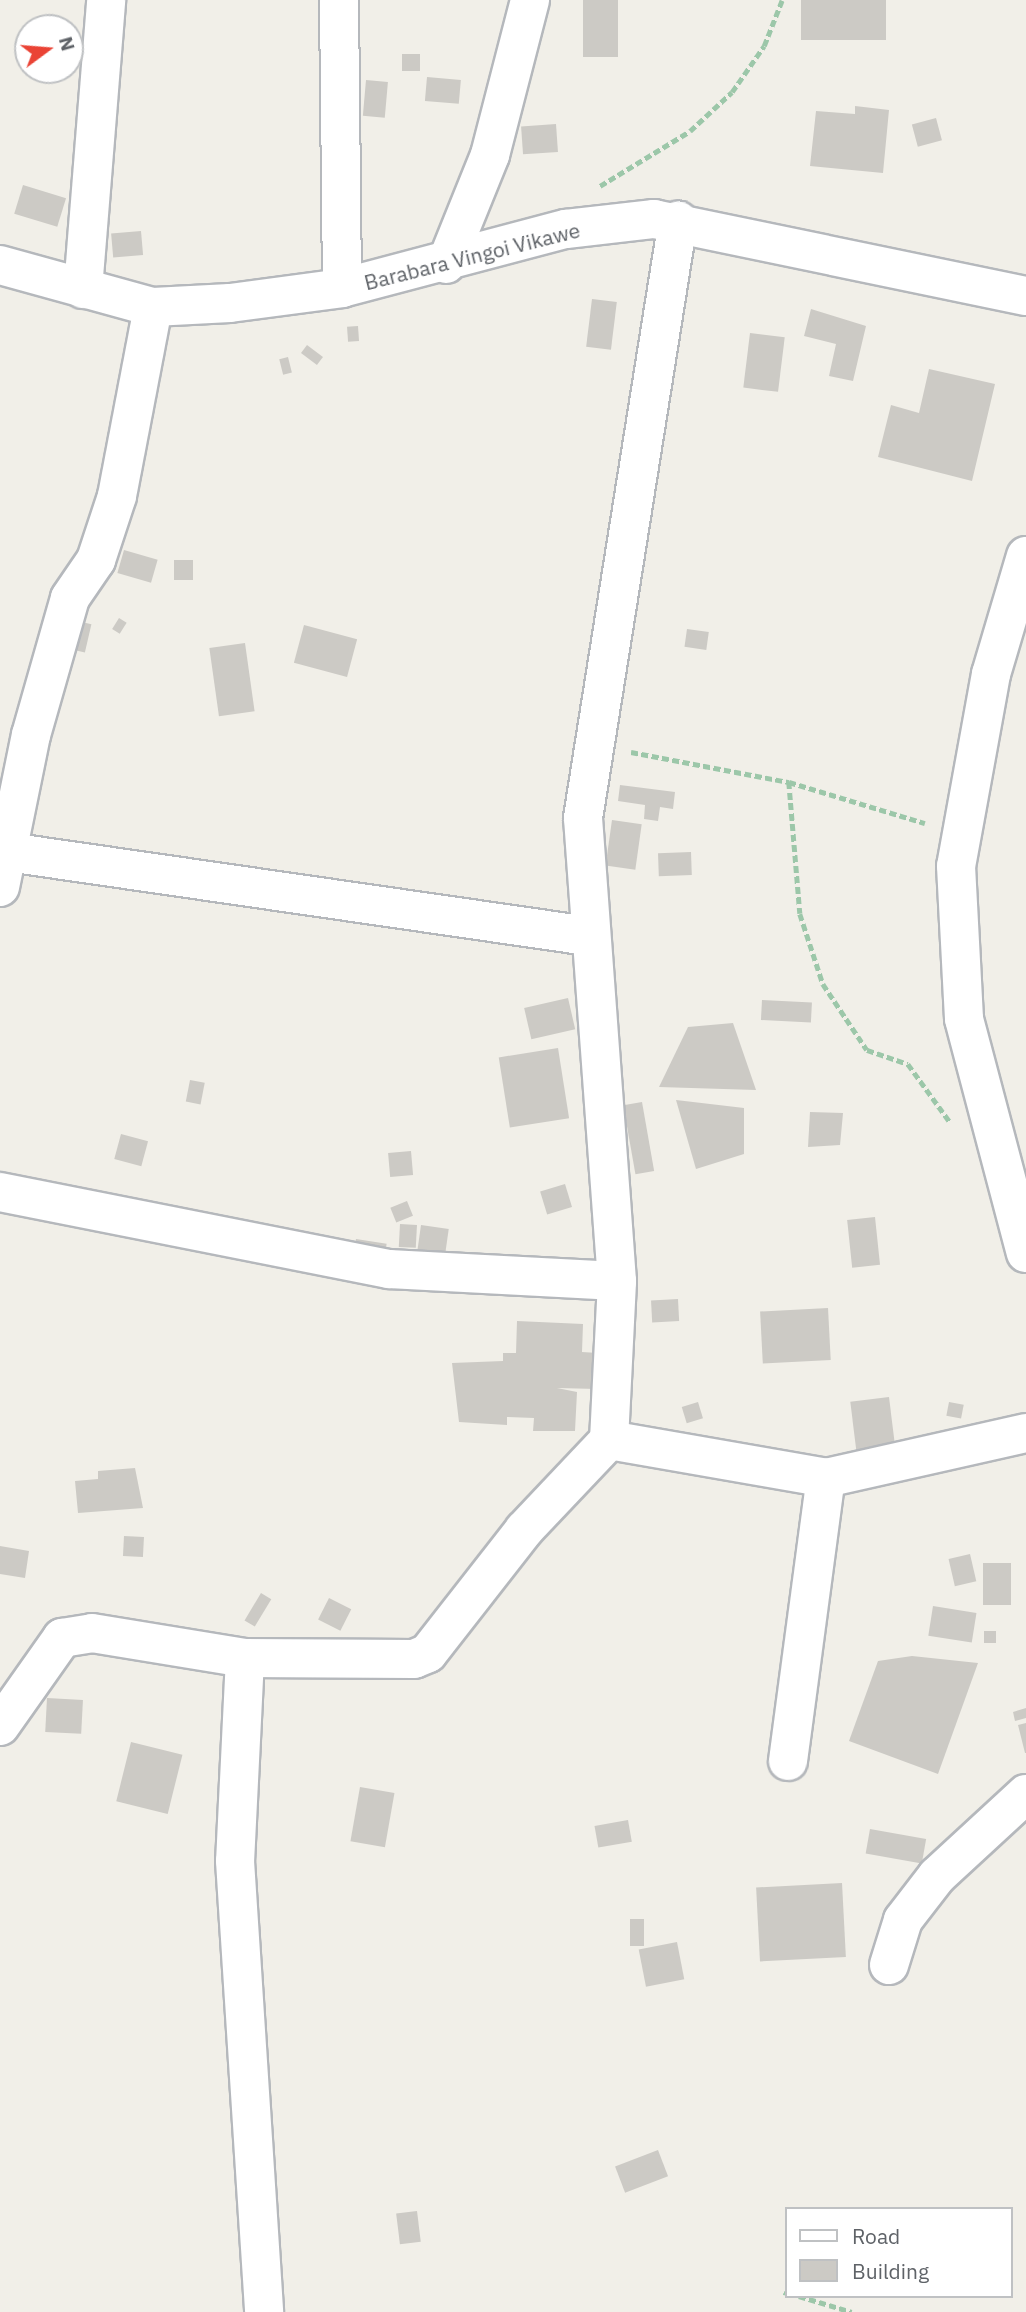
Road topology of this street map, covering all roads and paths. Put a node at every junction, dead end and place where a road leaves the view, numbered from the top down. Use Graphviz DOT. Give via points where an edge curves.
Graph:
graph roads {
  1 [pos="106,0"];
  2 [pos="339,0"];
  3 [pos="530,0"];
  4 [pos="782,0"];
  5 [pos="678,221"];
  6 [pos="566,229"];
  7 [pos="446,264"];
  8 [pos="0,265"];
  9 [pos="342,288"];
  10 [pos="83,289"];
  11 [pos="1026,296"];
  12 [pos="153,307"];
  13 [pos="1026,556"];
  14 [pos="593,745"];
  15 [pos="789,782"];
  16 [pos="958,832"];
  17 [pos="4,870"];
  18 [pos="588,936"];
  19 [pos="999,1154"];
  20 [pos="0,1192"];
  21 [pos="1026,1254"];
  22 [pos="617,1280"];
  23 [pos="1026,1433"];
  24 [pos="609,1440"];
  25 [pos="826,1478"];
  26 [pos="245,1658"];
  27 [pos="0,1726"];
  28 [pos="788,1761"];
  29 [pos="1026,1794"];
  30 [pos="889,1965"];
  31 [pos="806,2298"];
  32 [pos="264,2312"];
  33 [pos="852,2312"];
  1 -- 10 [label="street"];
  2 -- 9 [label="street"];
  3 -- 7 [label="street" via="490,155"];
  4 -- 6 [label="path" via="764,46 732,92 690,131 599,187"];
  5 -- 6 [label="street, Barabara Vingoi Vikawe"];
  5 -- 11 [label="street, Barabara Vingoi Vikawe"];
  5 -- 14 [label="street"];
  6 -- 7 [label="street, Barabara Vingoi Vikawe"];
  7 -- 9 [label="street, Barabara Vingoi Vikawe"];
  8 -- 10 [label="street, Barabara Vingoi Vikawe"];
  9 -- 12 [label="street, Barabara Vingoi Vikawe"];
  10 -- 12 [label="street, Barabara Vingoi Vikawe"];
  12 -- 17 [label="street" via="117,496 96,561 70,598"];
  13 -- 16 [label="street" via="991,674"];
  14 -- 15 [label="path"];
  14 -- 18 [label="street" via="583,817"];
  15 -- 16 [label="path"];
  15 -- 19 [label="path" via="800,914 823,985 867,1050 908,1064 953,1126"];
  16 -- 19 [label="street" via="964,1019"];
  17 -- 18 [label="street"];
  18 -- 22 [label="street"];
  19 -- 21 [label="street"];
  20 -- 22 [label="street" via="389,1269"];
  22 -- 24 [label="street"];
  23 -- 25 [label="street"];
  24 -- 25 [label="street"];
  24 -- 26 [label="street" via="524,1530 428,1653 414,1659"];
  25 -- 28 [label="street"];
  26 -- 27 [label="street" via="92,1633 62,1638"];
  26 -- 32 [label="street" via="235,1861"];
  29 -- 30 [label="street" via="937,1876 903,1920"];
  31 -- 33 [label="path"];
}
